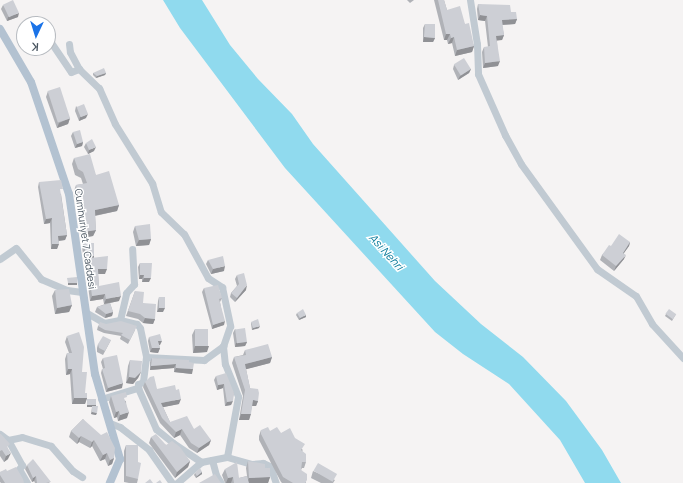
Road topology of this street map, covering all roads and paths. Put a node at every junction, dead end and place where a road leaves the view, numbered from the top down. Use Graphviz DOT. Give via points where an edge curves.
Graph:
graph roads {
  1 [pos="470,0"];
  2 [pos="0,29"];
  3 [pos="69,44"];
  4 [pos="56,50"];
  5 [pos="79,69"];
  6 [pos="132,249"];
  7 [pos="0,259"];
  8 [pos="82,292"];
  9 [pos="87,313"];
  10 [pos="120,320"];
  11 [pos="223,346"];
  12 [pos="146,357"];
  13 [pos="683,358"];
  14 [pos="138,388"];
  15 [pos="101,399"];
  16 [pos="110,423"];
  17 [pos="0,434"];
  18 [pos="8,440"];
  19 [pos="227,457"];
  20 [pos="212,460"];
  21 [pos="201,462"];
  22 [pos="82,477"];
  23 [pos="27,483"];
  24 [pos="110,483"];
  25 [pos="172,483"];
  26 [pos="177,483"];
  27 [pos="221,483"];
  28 [pos="276,483"];
  1 -- 13 [label="street" via="477,44 478,74 488,101 529,175 597,269 636,296 652,324"];
  2 -- 8 [label="main road, Cumhuriyet 7 Caddesi" via="31,82 65,180"];
  3 -- 5 [label="street" via="70,52"];
  4 -- 5 [label="street" via="71,72"];
  5 -- 11 [label="street" via="94,80 106,99 115,124 152,183 161,212 184,234 208,278 222,287 230,326"];
  6 -- 10 [label="street" via="134,284 126,293"];
  7 -- 8 [label="street" via="16,248 41,279 67,290"];
  8 -- 9 [label="main road, Cumhuriyet 7 Caddesi"];
  9 -- 10 [label="street" via="104,322"];
  9 -- 15 [label="main road, Cumhuriyet 7 Caddesi"];
  10 -- 12 [label="street" via="137,324 140,328"];
  11 -- 12 [label="street" via="204,360"];
  11 -- 19 [label="street" via="225,364 238,397"];
  12 -- 14 [label="street" via="143,382 138,384"];
  14 -- 15 [label="street"];
  14 -- 21 [label="street" via="156,429"];
  15 -- 16 [label="main road, Cumhuriyet 7 Caddesi"];
  16 -- 24 [label="main road, Cumhuriyet 7 Caddesi" via="120,459"];
  16 -- 25 [label="street" via="120,427 149,450"];
  17 -- 18 [label="street"];
  18 -- 22 [label="street" via="22,437 51,446 73,472"];
  18 -- 23 [label="street" via="22,465 19,469"];
  19 -- 20 [label="street"];
  19 -- 28 [label="street" via="270,466"];
  20 -- 21 [label="street"];
  20 -- 27 [label="street"];
  21 -- 26 [label="street"];
}
